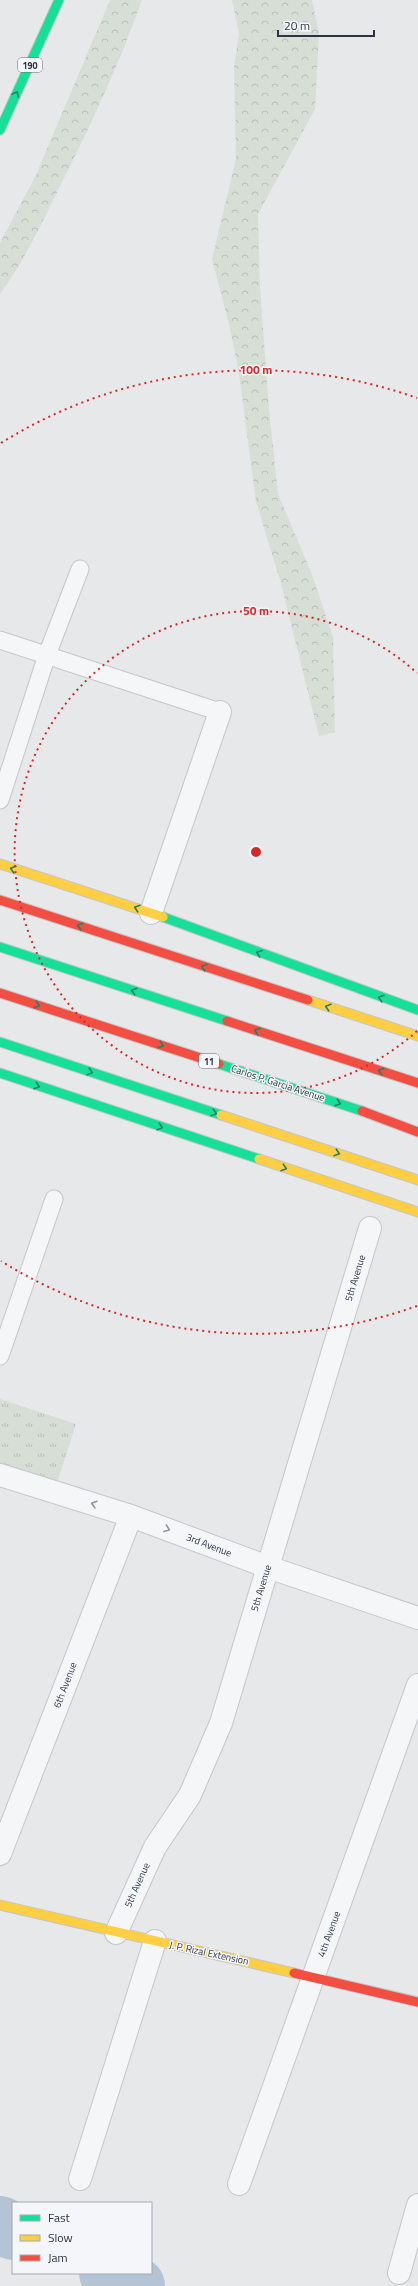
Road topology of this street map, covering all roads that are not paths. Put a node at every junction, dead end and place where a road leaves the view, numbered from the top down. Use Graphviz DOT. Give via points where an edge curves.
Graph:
graph roads {
  1 [pos="59,0"];
  2 [pos="0,130"];
  3 [pos="80,569"];
  4 [pos="0,640"];
  5 [pos="47,655"];
  6 [pos="220,712"];
  7 [pos="0,800"];
  8 [pos="0,864"];
  9 [pos="0,900"];
  10 [pos="151,913"];
  11 [pos="0,947"];
  12 [pos="0,993"];
  13 [pos="418,1010"];
  14 [pos="418,1036"];
  15 [pos="0,1042"];
  16 [pos="0,1073"];
  17 [pos="418,1083"];
  18 [pos="418,1132"];
  19 [pos="418,1180"];
  20 [pos="54,1199"];
  21 [pos="418,1212"];
  22 [pos="370,1228"];
  23 [pos="0,1356"];
  24 [pos="0,1475"];
  25 [pos="131,1516"];
  26 [pos="268,1567"];
  27 [pos="418,1618"];
  28 [pos="418,1685"];
  29 [pos="0,1854"];
  30 [pos="0,1905"];
  31 [pos="116,1933"];
  32 [pos="154,1941"];
  33 [pos="314,1977"];
  34 [pos="418,2002"];
  35 [pos="80,2178"];
  36 [pos="239,2184"];
  37 [pos="418,2205"];
  38 [pos="399,2273"];
  2 -- 1 [label="main road, 190, one-way"];
  3 -- 5 [label="lane"];
  4 -- 5 [label="lane"];
  5 -- 6 [label="lane"];
  5 -- 7 [label="lane"];
  6 -- 10 [label="street"];
  10 -- 8 [label="main road, one-way"];
  14 -- 9 [label="main road, one-way"];
  13 -- 10 [label="main road, one-way"];
  17 -- 11 [label="main road, one-way"];
  12 -- 18 [label="main road, Carlos P. Garcia Avenue / 11, one-way" via="362,1111"];
  15 -- 19 [label="main road, one-way"];
  16 -- 21 [label="main road, one-way"];
  20 -- 23 [label="lane"];
  22 -- 26 [label="street, 5th Avenue"];
  25 -- 24 [label="street, 3rd Avenue, one-way"];
  25 -- 26 [label="street, 3rd Avenue, one-way"];
  25 -- 29 [label="street, 6th Avenue"];
  26 -- 27 [label="street, 3rd Avenue"];
  26 -- 31 [label="street, 5th Avenue" via="221,1723 190,1795 155,1847"];
  28 -- 33 [label="street, 4th Avenue"];
  30 -- 31 [label="main road, J. P. Rizal Extension"];
  31 -- 32 [label="main road, J. P. Rizal Extension"];
  32 -- 33 [label="main road, J. P. Rizal Extension"];
  32 -- 35 [label="street"];
  33 -- 34 [label="main road, J. P. Rizal Extension"];
  33 -- 36 [label="street, 4th Avenue"];
  37 -- 38 [label="street"];
}
